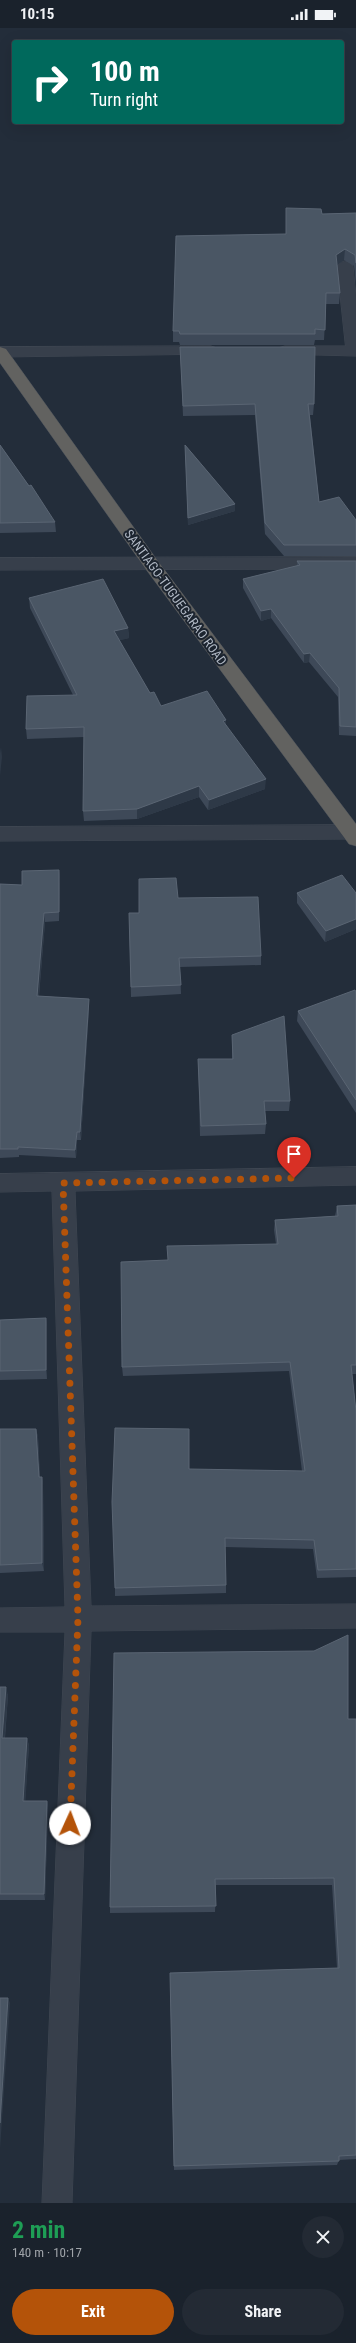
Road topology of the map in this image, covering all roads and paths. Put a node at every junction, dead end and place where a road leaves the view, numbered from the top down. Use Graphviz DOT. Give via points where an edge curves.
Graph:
graph roads {
  1 [pos="345,266"];
  2 [pos="228,351"];
  3 [pos="268,351"];
  4 [pos="355,351"];
  5 [pos="0,352"];
  6 [pos="356,563"];
  7 [pos="0,564"];
  8 [pos="150,564"];
  9 [pos="0,834"];
  10 [pos="354,834"];
  11 [pos="356,1176"];
  12 [pos="0,1183"];
  13 [pos="63,1183"];
  14 [pos="356,1616"];
  15 [pos="78,1618"];
  16 [pos="0,1620"];
  17 [pos="57,2203"];
  1 -- 4 [label="street"];
  2 -- 5 [label="street"];
  3 -- 4 [label="street"];
  5 -- 8 [label="highway, SANTIAGO-TUGUEGARAO ROAD"];
  6 -- 8 [label="street"];
  7 -- 8 [label="street"];
  8 -- 10 [label="highway, SANTIAGO-TUGUEGARAO ROAD"];
  9 -- 10 [label="street"];
  11 -- 13 [label="street"];
  12 -- 13 [label="street"];
  13 -- 15 [label="street"];
  14 -- 15 [label="street"];
  15 -- 16 [label="street"];
  15 -- 17 [label="street"];
}
